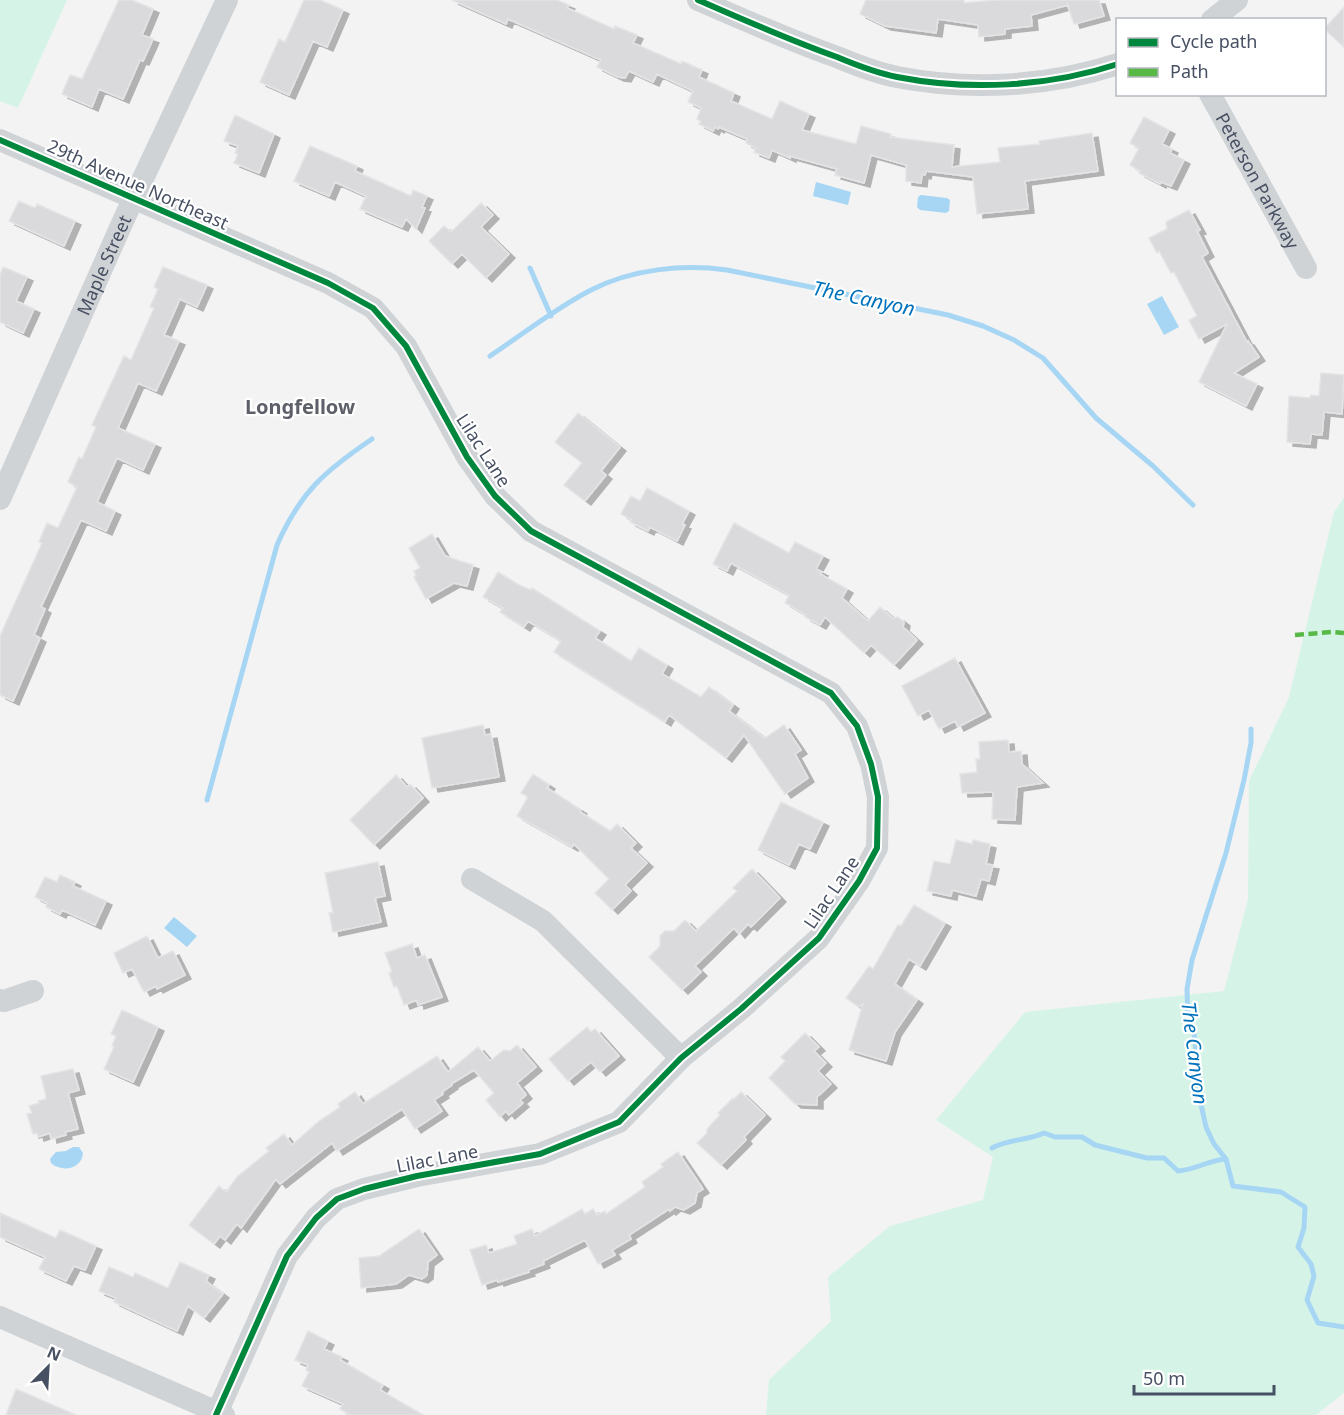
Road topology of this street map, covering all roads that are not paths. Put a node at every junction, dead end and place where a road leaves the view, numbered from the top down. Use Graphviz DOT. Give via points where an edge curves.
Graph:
graph roads {
  1 [pos="227,0"];
  2 [pos="698,0"];
  3 [pos="1238,0"];
  4 [pos="1215,18"];
  5 [pos="1116,65"];
  6 [pos="1210,96"];
  7 [pos="0,140"];
  8 [pos="134,198"];
  9 [pos="263,255"];
  10 [pos="1306,268"];
  11 [pos="0,500"];
  12 [pos="472,879"];
  13 [pos="33,991"];
  14 [pos="0,1000"];
  15 [pos="681,1058"];
  16 [pos="0,1317"];
  17 [pos="219,1414"];
  1 -- 8 [label="street, Maple Street"];
  2 -- 5 [label="street" via="797,43 895,77 946,85 1036,82"];
  3 -- 4 [label="street"];
  6 -- 10 [label="street, Peterson Parkway"];
  7 -- 8 [label="street, 29th Avenue Northeast"];
  8 -- 9 [label="street, 29th Avenue Northeast"];
  8 -- 11 [label="street, Maple Street"];
  9 -- 15 [label="street, Lilac Lane" via="328,283 373,309 406,346 474,467 495,496 531,531 831,693 857,726 878,797 877,848 819,938"];
  12 -- 15 [label="street" via="543,921"];
  13 -- 14 [label="street"];
  15 -- 17 [label="street, Lilac Lane" via="619,1122 565,1145 540,1154 417,1176 338,1199 316,1218 287,1256"];
  16 -- 17 [label="street"];
}
